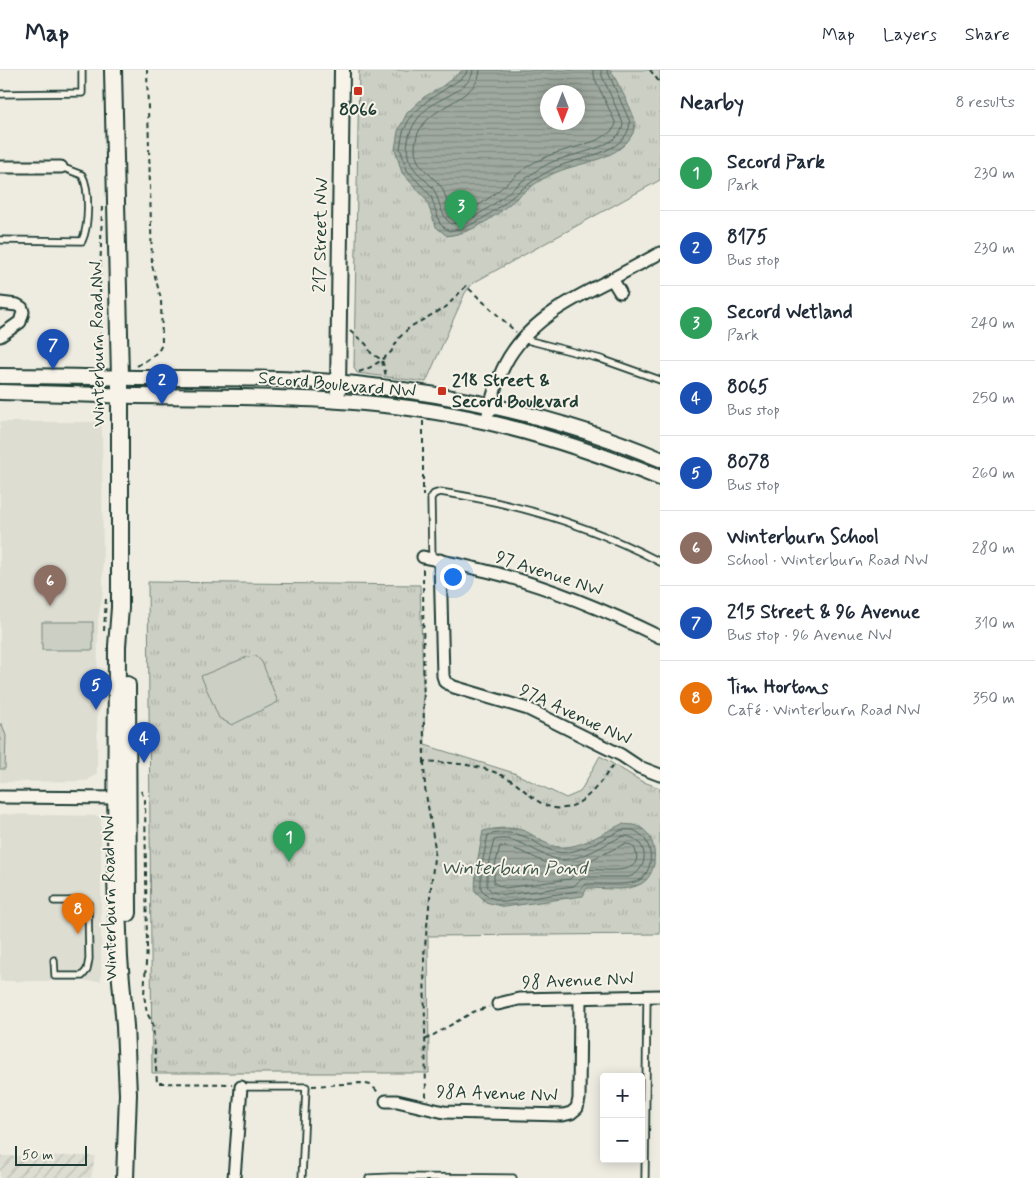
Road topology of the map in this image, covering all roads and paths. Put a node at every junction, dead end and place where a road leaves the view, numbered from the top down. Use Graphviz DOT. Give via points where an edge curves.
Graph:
graph roads {
  1 [pos="82,70"];
  2 [pos="113,70"];
  3 [pos="147,70"];
  4 [pos="342,70"];
  5 [pos="650,70"];
  6 [pos="660,84"];
  7 [pos="0,94"];
  8 [pos="0,167"];
  9 [pos="61,167"];
  10 [pos="0,240"];
  11 [pos="660,253"];
  12 [pos="612,279"];
  13 [pos="620,292"];
  14 [pos="0,303"];
  15 [pos="339,326"];
  16 [pos="0,336"];
  17 [pos="523,338"];
  18 [pos="382,360"];
  19 [pos="137,366"];
  20 [pos="356,375"];
  21 [pos="0,376"];
  22 [pos="120,377"];
  23 [pos="387,378"];
  24 [pos="660,380"];
  25 [pos="338,383"];
  26 [pos="0,392"];
  27 [pos="120,395"];
  28 [pos="337,400"];
  29 [pos="490,405"];
  30 [pos="422,411"];
  31 [pos="486,422"];
  32 [pos="660,458"];
  33 [pos="660,478"];
  34 [pos="423,498"];
  35 [pos="432,558"];
  36 [pos="660,562"];
  37 [pos="660,637"];
  38 [pos="621,755"];
  39 [pos="424,761"];
  40 [pos="660,775"];
  41 [pos="0,797"];
  42 [pos="122,798"];
  43 [pos="54,901"];
  44 [pos="54,960"];
  45 [pos="647,996"];
  46 [pos="660,996"];
  47 [pos="580,999"];
  48 [pos="498,1004"];
  49 [pos="425,1040"];
  50 [pos="157,1083"];
  51 [pos="241,1086"];
  52 [pos="306,1086"];
  53 [pos="386,1100"];
  54 [pos="423,1107"];
  55 [pos="125,1178"];
  56 [pos="134,1178"];
  57 [pos="234,1178"];
  58 [pos="302,1178"];
  59 [pos="369,1178"];
  60 [pos="500,1178"];
  61 [pos="513,1178"];
  62 [pos="645,1178"];
  1 -- 7 [label="lane" via="82,93"];
  2 -- 22 [label="main road, Winterburn Road NW"];
  3 -- 19 [label="path" via="152,265 161,299 162,347"];
  4 -- 15 [label="street, 217 Street NW"];
  5 -- 6 [label="path"];
  8 -- 9 [label="street"];
  9 -- 10 [label="lane" via="82,175 87,183 86,232 82,241"];
  11 -- 12 [label="street"];
  12 -- 13 [label="street"];
  12 -- 17 [label="street" via="576,296"];
  14 -- 16 [label="street" via="17,305 23,312 20,322"];
  15 -- 18 [label="path" via="352,332"];
  15 -- 25 [label="street, 217 Street NW"];
  17 -- 18 [label="path" via="466,286 446,307 410,327"];
  17 -- 24 [label="lane" via="601,359"];
  17 -- 29 [label="street" via="502,371"];
  18 -- 20 [label="path"];
  18 -- 23 [label="path"];
  21 -- 22 [label="street, Secord Boulevard NW"];
  22 -- 25 [label="street, Secord Boulevard NW" via="268,378"];
  22 -- 27 [label="main road, Winterburn Road NW"];
  25 -- 28 [label="street, 217 Street NW"];
  25 -- 29 [label="street, Secord Boulevard NW"];
  26 -- 27 [label="street, Secord Boulevard NW"];
  27 -- 28 [label="street, Secord Boulevard NW" via="231,395"];
  27 -- 42 [label="main road, Winterburn Road NW" via="120,618 116,646"];
  28 -- 30 [label="street, Secord Boulevard NW"];
  29 -- 31 [label="street"];
  29 -- 32 [label="street, Secord Boulevard NW" via="559,422"];
  30 -- 31 [label="street, Secord Boulevard NW"];
  30 -- 34 [label="path"];
  31 -- 33 [label="street, Secord Boulevard NW" via="587,449"];
  35 -- 36 [label="lane" via="431,498 440,492 541,515 584,529"];
  35 -- 37 [label="street, 97 Avenue NW" via="503,575 572,598 610,612"];
  35 -- 38 [label="street, 97A Avenue NW" via="445,682 528,709"];
  35 -- 39 [label="path"];
  38 -- 39 [label="path" via="590,795 573,807 561,809 543,804 508,779 479,767"];
  38 -- 40 [label="street, 97A Avenue NW"];
  39 -- 49 [label="path" via="435,848 424,945"];
  41 -- 42 [label="street"];
  42 -- 55 [label="main road, Winterburn Road NW" via="119,958 128,1094"];
  42 -- 56 [label="main road, Winterburn Road NW" via="134,1028"];
  43 -- 44 [label="lane" via="88,903 89,959 82,976 55,976"];
  45 -- 46 [label="street, 98 Avenue NW"];
  45 -- 47 [label="street, 98 Avenue NW"];
  45 -- 62 [label="lane"];
  47 -- 48 [label="street, 98 Avenue NW" via="519,999"];
  47 -- 54 [label="street, 98A Avenue NW" via="579,1099 577,1108 570,1113 454,1113"];
  48 -- 49 [label="path" via="474,1012"];
  49 -- 54 [label="path" via="426,1097"];
  50 -- 51 [label="path"];
  51 -- 52 [label="lane"];
  51 -- 57 [label="street"];
  52 -- 53 [label="path" via="360,1083 371,1085"];
  52 -- 58 [label="lane"];
  53 -- 54 [label="street, 98A Avenue NW"];
  59 -- 60 [label="lane"];
  60 -- 61 [label="lane"];
}
